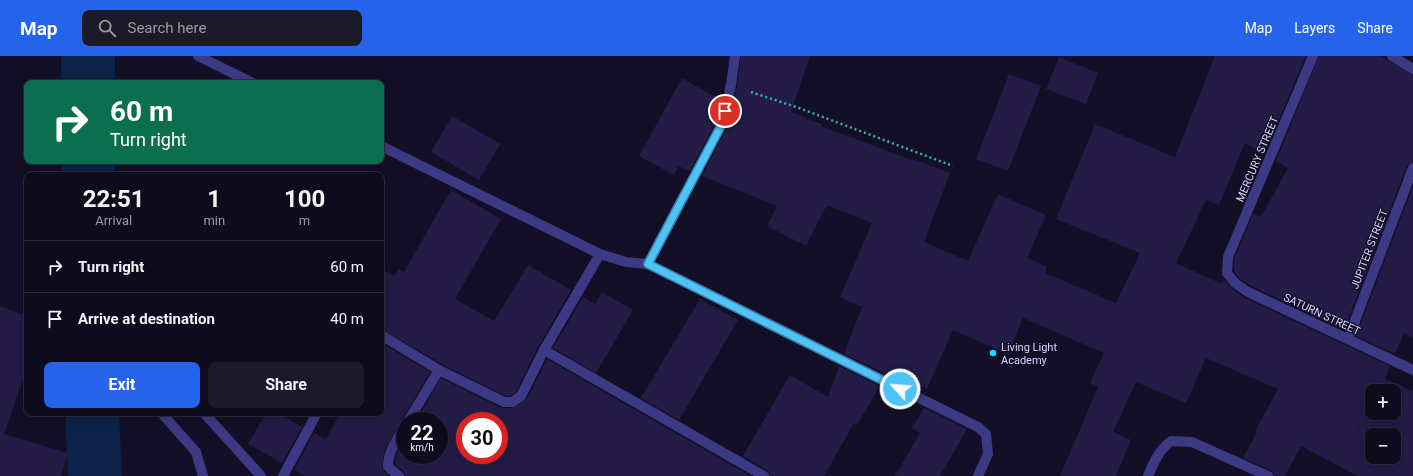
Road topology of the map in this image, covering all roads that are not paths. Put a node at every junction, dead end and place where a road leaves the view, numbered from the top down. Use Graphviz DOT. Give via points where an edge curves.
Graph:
graph roads {
  1 [pos="198,56"];
  2 [pos="735,56"];
  3 [pos="1313,56"];
  4 [pos="1392,56"];
  5 [pos="1413,69"];
  6 [pos="247,80"];
  7 [pos="384,147"];
  8 [pos="1413,168"];
  9 [pos="600,254"];
  10 [pos="648,264"];
  11 [pos="1227,273"];
  12 [pos="384,337"];
  13 [pos="1348,339"];
  14 [pos="544,350"];
  15 [pos="439,370"];
  16 [pos="1413,370"];
  17 [pos="413,412"];
  18 [pos="164,416"];
  19 [pos="207,416"];
  20 [pos="315,416"];
  21 [pos="396,440"];
  22 [pos="203,476"];
  23 [pos="261,476"];
  24 [pos="283,476"];
  25 [pos="399,476"];
  26 [pos="764,476"];
  27 [pos="978,476"];
  28 [pos="1148,476"];
  29 [pos="1268,476"];
  1 -- 6 [label="street"];
  2 -- 10 [label="street" via="722,124"];
  3 -- 11 [label="street, MERCURY STREET" via="1228,257"];
  4 -- 5 [label="street"];
  7 -- 9 [label="street"];
  8 -- 13 [label="street, JUPITER STREET"];
  9 -- 10 [label="street" via="626,262"];
  9 -- 14 [label="street"];
  10 -- 27 [label="street" via="978,427 986,434 988,454"];
  11 -- 13 [label="street, SATURN STREET" via="1235,283 1248,292"];
  12 -- 15 [label="street"];
  13 -- 16 [label="street, SATURN STREET"];
  14 -- 15 [label="street" via="521,396 512,402 504,402"];
  14 -- 26 [label="street"];
  15 -- 17 [label="street"];
  18 -- 22 [label="street" via="196,452"];
  19 -- 23 [label="street"];
  20 -- 24 [label="street"];
  21 -- 25 [label="street" via="388,458 388,467"];
  28 -- 29 [label="street" via="1156,457 1171,441 1192,442"];
}
